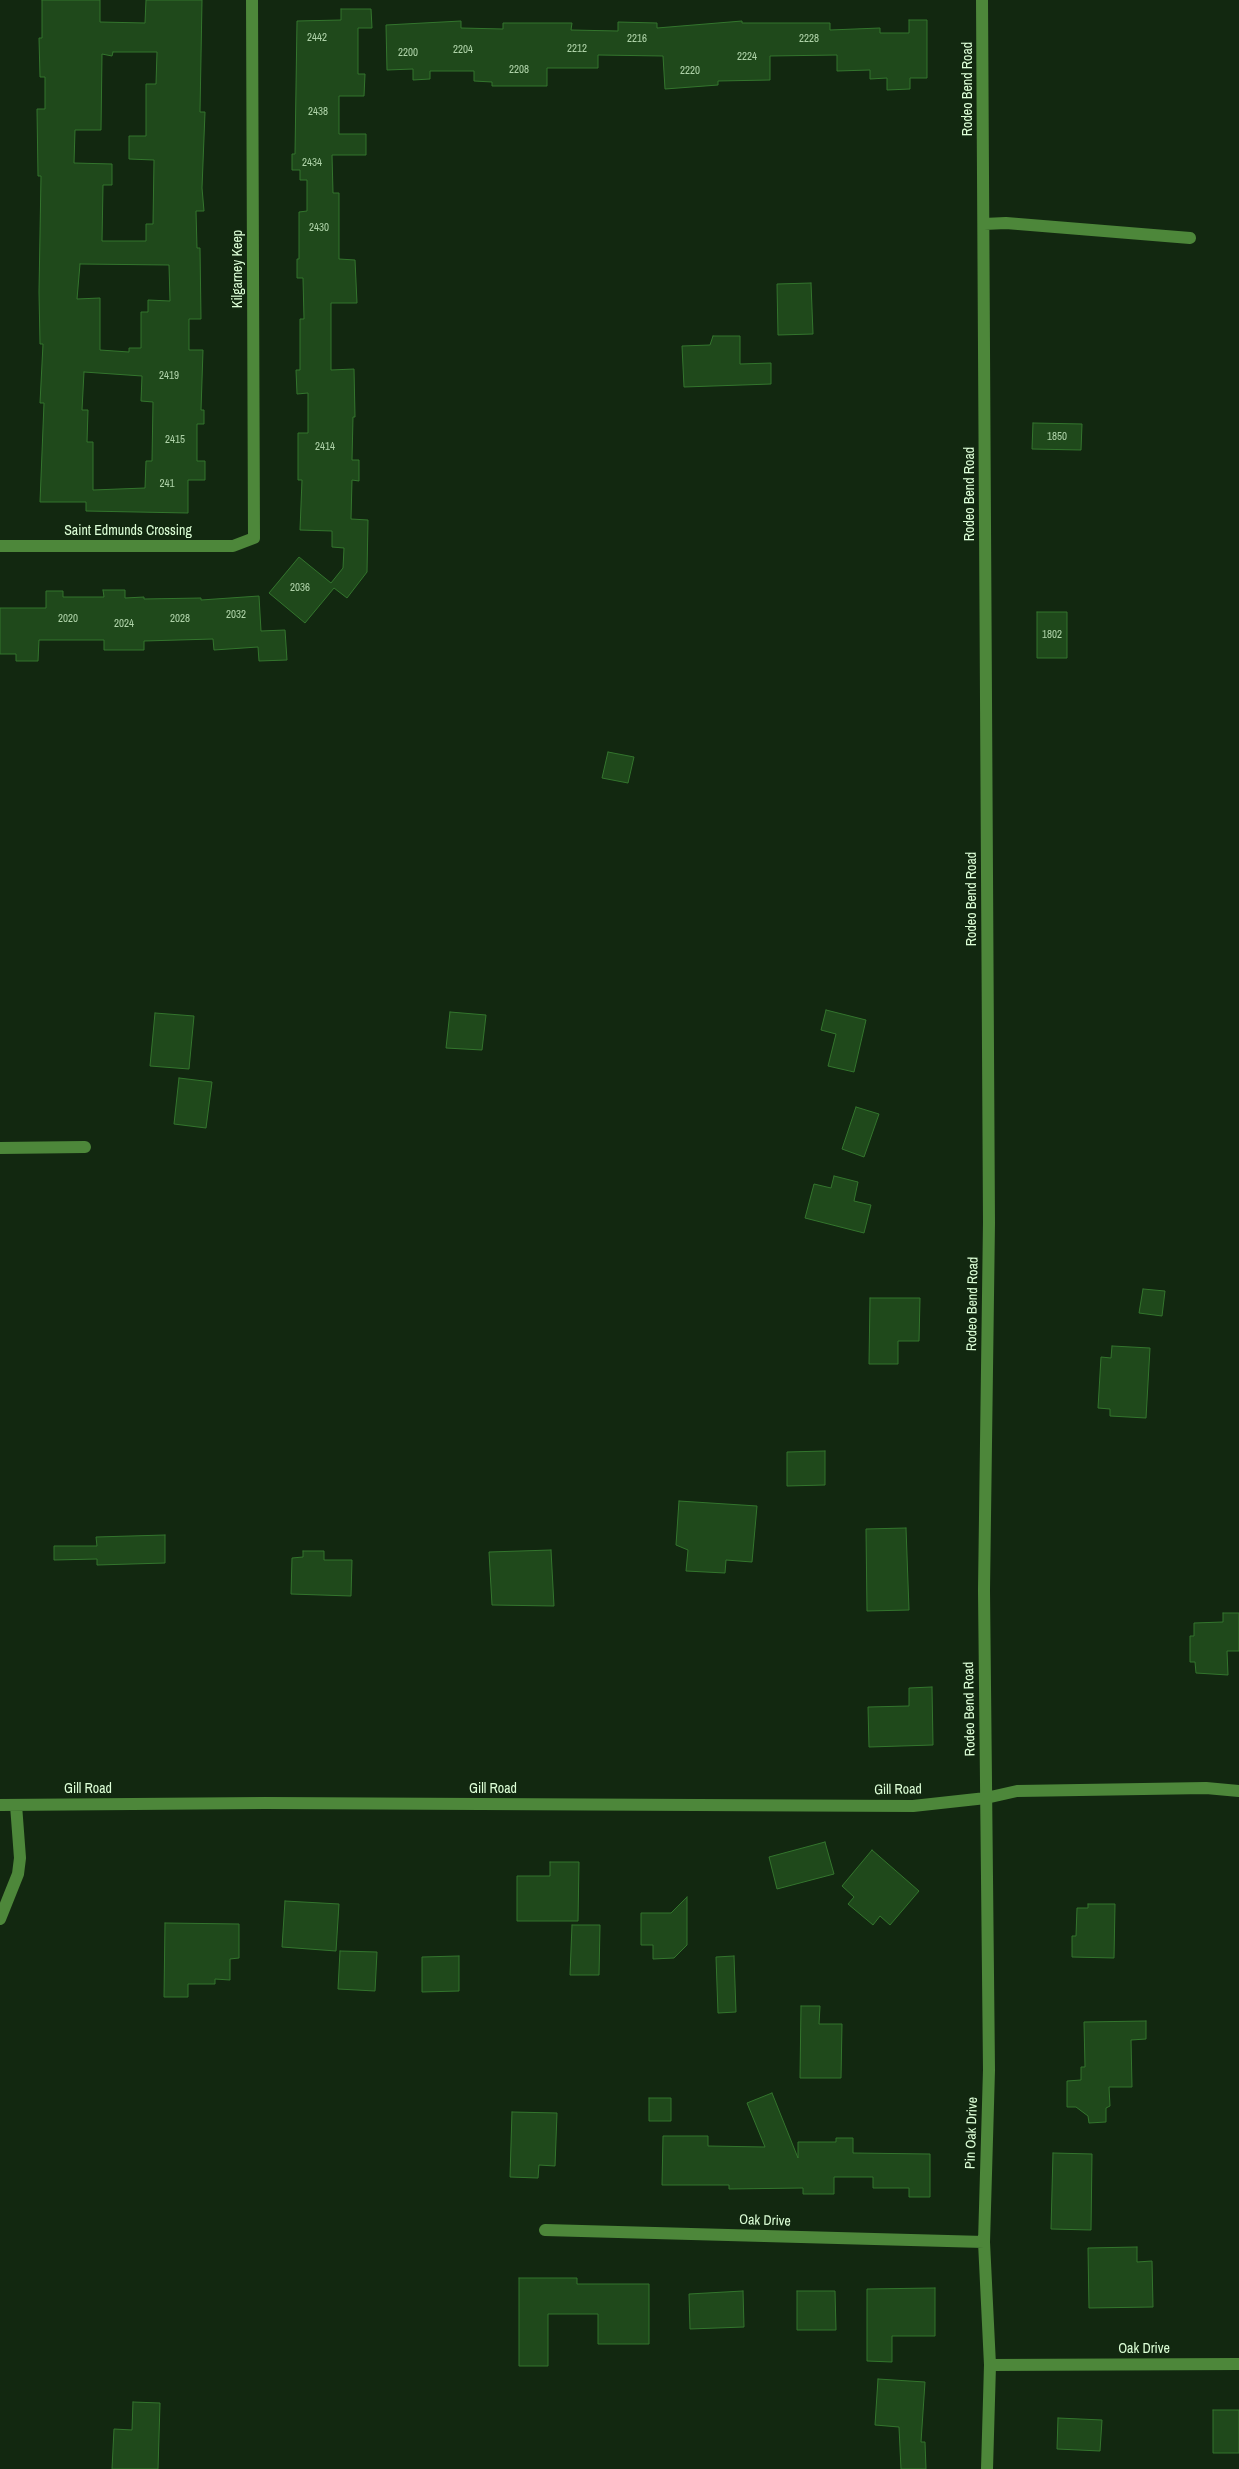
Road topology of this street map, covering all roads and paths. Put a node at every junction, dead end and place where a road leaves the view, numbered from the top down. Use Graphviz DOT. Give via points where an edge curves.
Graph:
graph roads {
  1 [pos="252,0"];
  2 [pos="982,0"];
  3 [pos="984,224"];
  4 [pos="1190,238"];
  5 [pos="254,538"];
  6 [pos="0,546"];
  7 [pos="85,1147"];
  8 [pos="0,1148"];
  9 [pos="1239,1791"];
  10 [pos="986,1798"];
  11 [pos="0,1805"];
  12 [pos="16,1805"];
  13 [pos="0,1919"];
  14 [pos="545,2230"];
  15 [pos="984,2242"];
  16 [pos="1239,2364"];
  17 [pos="990,2365"];
  18 [pos="987,2469"];
  1 -- 5 [label="street, Kilgarney Keep"];
  2 -- 3 [label="street, Rodeo Bend Road"];
  3 -- 4 [label="street"];
  3 -- 10 [label="street, Rodeo Bend Road" via="989,1222 984,1590"];
  5 -- 6 [label="street, Saint Edmunds Crossing" via="233,546"];
  7 -- 8 [label="street"];
  9 -- 10 [label="street, Gill Road" via="1206,1788 1017,1791"];
  10 -- 12 [label="street, Gill Road" via="913,1806"];
  10 -- 15 [label="street, Pin Oak Drive" via="989,2070"];
  11 -- 12 [label="street, Gill Road"];
  12 -- 13 [label="street" via="18,1874"];
  14 -- 15 [label="street, Oak Drive"];
  15 -- 17 [label="street, Pin Oak Drive"];
  16 -- 17 [label="street, Oak Drive"];
  17 -- 18 [label="street, Pin Oak Drive"];
}
